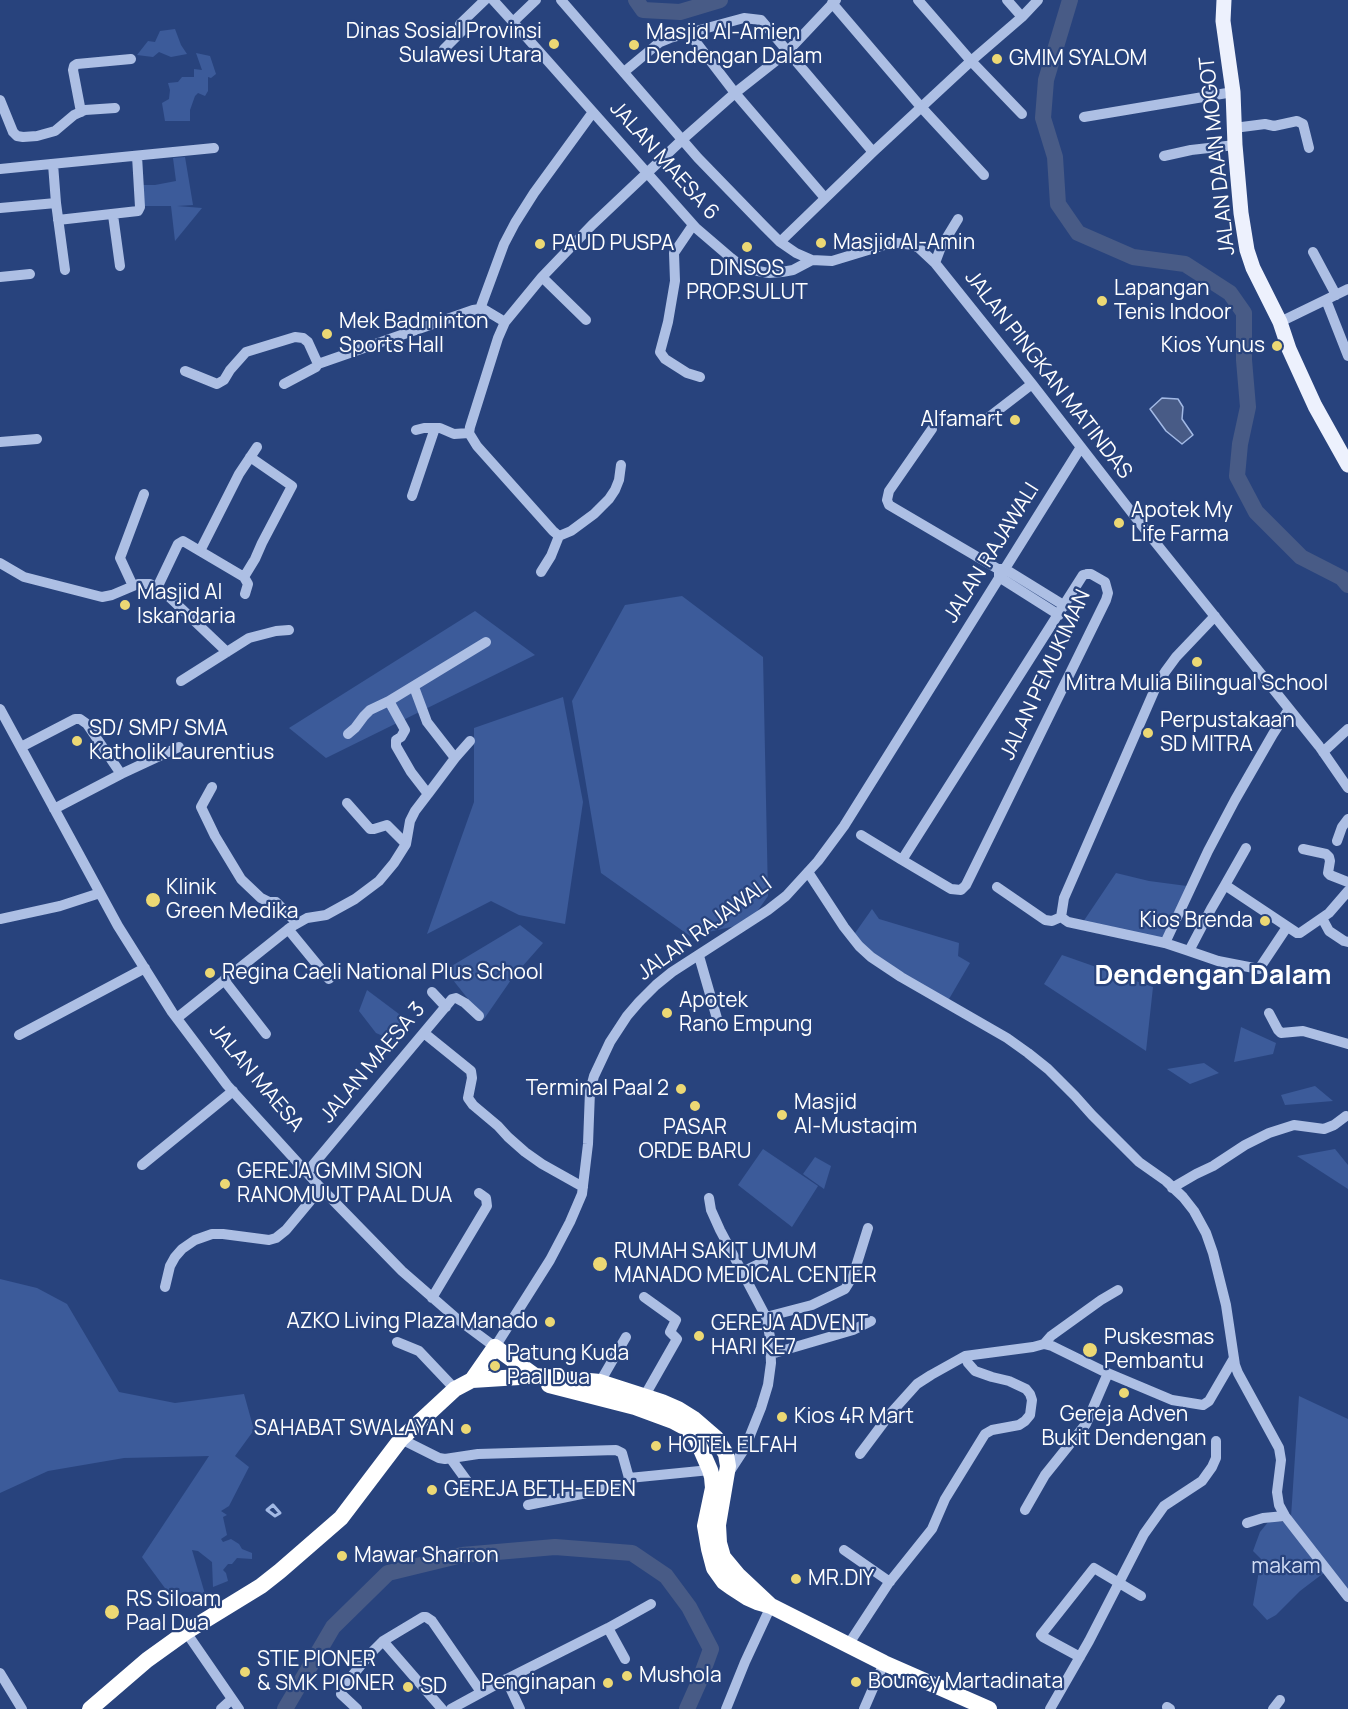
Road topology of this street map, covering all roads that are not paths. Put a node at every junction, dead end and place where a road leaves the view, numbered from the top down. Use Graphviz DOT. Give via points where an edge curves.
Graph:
graph roads {
  1 [pos="485,0"];
  2 [pos="493,0"];
  3 [pos="536,0"];
  4 [pos="561,0"];
  5 [pos="918,0"];
  6 [pos="1006,0"];
  7 [pos="1038,0"];
  8 [pos="1224,0"];
  9 [pos="834,2"];
  10 [pos="1022,17"];
  11 [pos="513,22"];
  12 [pos="689,33"];
  13 [pos="444,49"];
  14 [pos="788,52"];
  15 [pos="131,59"];
  16 [pos="971,61"];
  17 [pos="624,72"];
  18 [pos="1233,92"];
  19 [pos="735,93"];
  20 [pos="0,100"];
  21 [pos="921,107"];
  22 [pos="115,108"];
  23 [pos="81,112"];
  24 [pos="593,112"];
  25 [pos="1022,114"];
  26 [pos="1084,117"];
  27 [pos="1234,128"];
  28 [pos="683,139"];
  29 [pos="1235,145"];
  30 [pos="1309,147"];
  31 [pos="214,148"];
  32 [pos="873,152"];
  33 [pos="137,156"];
  34 [pos="1164,156"];
  35 [pos="53,164"];
  36 [pos="0,169"];
  37 [pos="647,174"];
  38 [pos="984,174"];
  39 [pos="825,198"];
  40 [pos="56,203"];
  41 [pos="0,208"];
  42 [pos="113,215"];
  43 [pos="958,219"];
  44 [pos="58,220"];
  45 [pos="693,225"];
  46 [pos="780,242"];
  47 [pos="1312,252"];
  48 [pos="812,260"];
  49 [pos="935,262"];
  50 [pos="120,266"];
  51 [pos="65,270"];
  52 [pos="30,274"];
  53 [pos="0,277"];
  54 [pos="542,277"];
  55 [pos="1348,289"];
  56 [pos="1331,297"];
  57 [pos="480,309"];
  58 [pos="586,320"];
  59 [pos="505,322"];
  60 [pos="1280,322"];
  61 [pos="1348,356"];
  62 [pos="318,364"];
  63 [pos="185,371"];
  64 [pos="700,377"];
  65 [pos="284,384"];
  66 [pos="1032,384"];
  67 [pos="984,421"];
  68 [pos="435,428"];
  69 [pos="932,429"];
  70 [pos="416,430"];
  71 [pos="469,433"];
  72 [pos="37,438"];
  73 [pos="0,442"];
  74 [pos="257,447"];
  75 [pos="1081,447"];
  76 [pos="250,457"];
  77 [pos="621,465"];
  78 [pos="1348,465"];
  79 [pos="144,494"];
  80 [pos="412,496"];
  81 [pos="559,536"];
  82 [pos="200,551"];
  83 [pos="0,563"];
  84 [pos="541,572"];
  85 [pos="1001,572"];
  86 [pos="244,577"];
  87 [pos="133,586"];
  88 [pos="157,588"];
  89 [pos="245,594"];
  90 [pos="1062,610"];
  91 [pos="1215,616"];
  92 [pos="289,630"];
  93 [pos="486,642"];
  94 [pos="226,652"];
  95 [pos="181,681"];
  96 [pos="414,687"];
  97 [pos="389,701"];
  98 [pos="0,709"];
  99 [pos="1289,709"];
  100 [pos="1348,729"];
  101 [pos="348,734"];
  102 [pos="470,741"];
  103 [pos="21,747"];
  104 [pos="179,747"];
  105 [pos="1323,752"];
  106 [pos="455,758"];
  107 [pos="121,774"];
  108 [pos="212,788"];
  109 [pos="1348,788"];
  110 [pos="428,794"];
  111 [pos="347,803"];
  112 [pos="54,809"];
  113 [pos="1348,819"];
  114 [pos="861,835"];
  115 [pos="1338,841"];
  116 [pos="406,844"];
  117 [pos="1246,848"];
  118 [pos="1303,849"];
  119 [pos="902,861"];
  120 [pos="808,872"];
  121 [pos="1348,882"];
  122 [pos="1225,885"];
  123 [pos="997,887"];
  124 [pos="1348,891"];
  125 [pos="100,893"];
  126 [pos="1061,917"];
  127 [pos="1322,918"];
  128 [pos="0,919"];
  129 [pos="292,926"];
  130 [pos="1287,927"];
  131 [pos="1348,942"];
  132 [pos="1165,944"];
  133 [pos="1190,951"];
  134 [pos="699,956"];
  135 [pos="145,968"];
  136 [pos="330,979"];
  137 [pos="224,980"];
  138 [pos="432,992"];
  139 [pos="446,1007"];
  140 [pos="1269,1013"];
  141 [pos="478,1016"];
  142 [pos="177,1018"];
  143 [pos="718,1022"];
  144 [pos="266,1034"];
  145 [pos="424,1034"];
  146 [pos="19,1035"];
  147 [pos="1348,1044"];
  148 [pos="233,1091"];
  149 [pos="1346,1116"];
  150 [pos="142,1166"];
  151 [pos="307,1172"];
  152 [pos="583,1187"];
  153 [pos="321,1188"];
  154 [pos="1173,1188"];
  155 [pos="479,1193"];
  156 [pos="709,1198"];
  157 [pos="868,1228"];
  158 [pos="763,1262"];
  159 [pos="742,1272"];
  160 [pos="165,1287"];
  161 [pos="1118,1290"];
  162 [pos="644,1297"];
  163 [pos="432,1298"];
  164 [pos="766,1317"];
  165 [pos="871,1321"];
  166 [pos="626,1337"];
  167 [pos="397,1342"];
  168 [pos="1044,1344"];
  169 [pos="495,1347"];
  170 [pos="771,1354"];
  171 [pos="965,1356"];
  172 [pos="1234,1358"];
  173 [pos="1108,1373"];
  174 [pos="538,1376"];
  175 [pos="472,1380"];
  176 [pos="600,1382"];
  177 [pos="455,1389"];
  178 [pos="644,1397"];
  179 [pos="401,1439"];
  180 [pos="1216,1441"];
  181 [pos="860,1454"];
  182 [pos="451,1459"];
  183 [pos="710,1470"];
  184 [pos="726,1477"];
  185 [pos="628,1478"];
  186 [pos="712,1488"];
  187 [pos="464,1489"];
  188 [pos="528,1505"];
  189 [pos="1025,1510"];
  190 [pos="1285,1516"];
  191 [pos="1247,1523"];
  192 [pos="844,1550"];
  193 [pos="890,1582"];
  194 [pos="1118,1583"];
  195 [pos="1142,1596"];
  196 [pos="1348,1597"];
  197 [pos="651,1604"];
  198 [pos="771,1606"];
  199 [pos="609,1628"];
  200 [pos="186,1632"];
  201 [pos="383,1641"];
  202 [pos="848,1645"];
  203 [pos="1080,1658"];
  204 [pos="625,1659"];
  205 [pos="884,1664"];
  206 [pos="0,1673"];
  207 [pos="506,1680"];
  208 [pos="481,1692"];
  209 [pos="232,1700"];
  210 [pos="454,1708"];
  211 [pos="22,1709"];
  212 [pos="90,1709"];
  213 [pos="221,1709"];
  214 [pos="239,1709"];
  215 [pos="357,1709"];
  216 [pos="442,1709"];
  217 [pos="520,1709"];
  218 [pos="726,1709"];
  219 [pos="864,1709"];
  220 [pos="989,1709"];
  221 [pos="1050,1709"];
  1 -- 13 [label="street" via="460,24 463,30"];
  2 -- 11 [label="street, JALAN MAESA 6"];
  3 -- 11 [label="street"];
  4 -- 17 [label="street"];
  5 -- 16 [label="street"];
  6 -- 10 [label="street"];
  7 -- 10 [label="street"];
  8 -- 18 [label="main road, JALAN DAAN MOGOT" via="1223,21"];
  9 -- 14 [label="street"];
  9 -- 21 [label="street"];
  10 -- 16 [label="street"];
  11 -- 24 [label="street, JALAN MAESA 6"];
  12 -- 14 [label="street" via="752,18 761,20"];
  12 -- 17 [label="street" via="660,42"];
  12 -- 19 [label="street"];
  14 -- 19 [label="street"];
  14 -- 32 [label="street"];
  15 -- 23 [label="street" via="74,66"];
  16 -- 21 [label="street"];
  16 -- 25 [label="street"];
  17 -- 28 [label="street"];
  18 -- 26 [label="street"];
  18 -- 27 [label="main road, JALAN DAAN MOGOT"];
  19 -- 28 [label="street"];
  19 -- 39 [label="street"];
  20 -- 23 [label="street" via="13,132 22,137 55,131"];
  21 -- 32 [label="street"];
  21 -- 38 [label="street"];
  22 -- 23 [label="street"];
  24 -- 37 [label="street, JALAN MAESA 6"];
  24 -- 57 [label="street" via="515,223"];
  27 -- 29 [label="main road, JALAN DAAN MOGOT"];
  27 -- 30 [label="street" via="1297,121 1303,124"];
  28 -- 37 [label="street"];
  28 -- 46 [label="street"];
  29 -- 34 [label="street"];
  29 -- 60 [label="main road, JALAN DAAN MOGOT" via="1247,250"];
  31 -- 33 [label="street"];
  32 -- 39 [label="street"];
  33 -- 35 [label="street"];
  33 -- 42 [label="street" via="140,209"];
  35 -- 36 [label="street"];
  35 -- 40 [label="street"];
  37 -- 45 [label="street, JALAN MAESA 6"];
  37 -- 54 [label="street"];
  39 -- 46 [label="street"];
  40 -- 41 [label="street"];
  40 -- 44 [label="street"];
  42 -- 44 [label="street"];
  42 -- 50 [label="street"];
  43 -- 49 [label="street"];
  44 -- 51 [label="street"];
  45 -- 48 [label="street, JALAN MAESA 6" via="744,268 782,272"];
  45 -- 64 [label="street" via="674,253 675,281 660,352 687,373"];
  46 -- 48 [label="street"];
  47 -- 56 [label="street"];
  48 -- 49 [label="street, JALAN PINGKAN MATINDAS" via="832,261 898,243 920,248"];
  49 -- 66 [label="street, JALAN PINGKAN MATINDAS"];
  52 -- 53 [label="street"];
  54 -- 58 [label="street"];
  54 -- 59 [label="street"];
  55 -- 56 [label="street"];
  56 -- 60 [label="street"];
  56 -- 61 [label="street"];
  57 -- 59 [label="street"];
  57 -- 62 [label="street"];
  59 -- 71 [label="street"];
  60 -- 78 [label="main road, JALAN DAAN MOGOT" via="1315,406"];
  62 -- 63 [label="street" via="308,342 295,337 246,352 217,384"];
  62 -- 65 [label="street"];
  66 -- 67 [label="street"];
  66 -- 75 [label="street, JALAN PINGKAN MATINDAS"];
  68 -- 70 [label="street"];
  68 -- 71 [label="street" via="459,435"];
  68 -- 80 [label="street"];
  69 -- 85 [label="street" via="889,491 889,505"];
  71 -- 81 [label="street"];
  72 -- 73 [label="street"];
  74 -- 76 [label="street"];
  75 -- 85 [label="street, JALAN RAJAWALI"];
  75 -- 91 [label="street, JALAN PINGKAN MATINDAS"];
  76 -- 82 [label="street"];
  76 -- 86 [label="street" via="292,488"];
  77 -- 81 [label="street" via="609,499 586,520"];
  79 -- 87 [label="street" via="120,558"];
  81 -- 84 [label="street"];
  82 -- 86 [label="street"];
  82 -- 88 [label="street" via="183,540 179,542"];
  83 -- 87 [label="street" via="24,577 102,597"];
  85 -- 90 [label="street"];
  85 -- 120 [label="street, JALAN RAJAWALI" via="844,826"];
  86 -- 89 [label="street" via="248,584"];
  87 -- 88 [label="street" via="150,584"];
  88 -- 94 [label="street"];
  90 -- 119 [label="street, JALAN PEMUKIMAN"];
  90 -- 119 [label="street, JALAN PEMUKIMAN" via="1083,575 1091,574 1105,582 1106,600 966,885 962,890 951,889"];
  91 -- 99 [label="street, JALAN PINGKAN MATINDAS"];
  91 -- 126 [label="street" via="1176,657 1155,689 1064,898"];
  92 -- 94 [label="street" via="249,638"];
  93 -- 96 [label="street"];
  94 -- 95 [label="street"];
  96 -- 97 [label="street"];
  96 -- 106 [label="street" via="427,722"];
  97 -- 101 [label="street" via="370,710"];
  97 -- 110 [label="street" via="405,730 396,746"];
  98 -- 103 [label="street, JALAN MAESA"];
  99 -- 105 [label="street, JALAN PINGKAN MATINDAS"];
  99 -- 132 [label="street" via="1208,851"];
  100 -- 105 [label="street"];
  102 -- 106 [label="street"];
  103 -- 107 [label="street" via="80,719"];
  103 -- 112 [label="street, JALAN MAESA"];
  104 -- 107 [label="street"];
  105 -- 109 [label="street, JALAN PINGKAN MATINDAS"];
  106 -- 110 [label="street"];
  107 -- 112 [label="street"];
  108 -- 129 [label="street" via="201,807 215,836 241,879 261,898 276,902"];
  110 -- 116 [label="street" via="415,811"];
  111 -- 116 [label="street" via="370,829 387,825"];
  112 -- 125 [label="street, JALAN MAESA"];
  113 -- 115 [label="street"];
  114 -- 119 [label="street"];
  116 -- 129 [label="street" via="368,890 326,915"];
  117 -- 122 [label="street"];
  118 -- 121 [label="street" via="1326,854 1330,876"];
  120 -- 134 [label="street, JALAN RAJAWALI" via="768,910"];
  120 -- 154 [label="street" via="844,927 871,957 1028,1053 1139,1162"];
  122 -- 130 [label="street"];
  122 -- 133 [label="street"];
  123 -- 126 [label="street" via="1046,920"];
  124 -- 127 [label="street"];
  125 -- 128 [label="street"];
  125 -- 135 [label="street, JALAN MAESA"];
  126 -- 132 [label="street" via="1068,922"];
  127 -- 130 [label="street" via="1300,933"];
  127 -- 131 [label="street" via="1329,931"];
  129 -- 136 [label="street"];
  129 -- 137 [label="street"];
  130 -- 133 [label="street" via="1259,969 1218,962"];
  132 -- 133 [label="street"];
  134 -- 143 [label="street"];
  134 -- 152 [label="street, JALAN RAJAWALI" via="672,972 639,1002 610,1042 590,1091"];
  135 -- 142 [label="street, JALAN MAESA"];
  135 -- 146 [label="street"];
  137 -- 142 [label="street"];
  137 -- 144 [label="street"];
  138 -- 139 [label="street, JALAN MAESA 3"];
  139 -- 141 [label="street, JALAN MAESA 3" via="456,998"];
  139 -- 145 [label="street, JALAN MAESA 3"];
  140 -- 147 [label="street" via="1281,1033 1305,1031"];
  142 -- 148 [label="street, JALAN MAESA"];
  145 -- 151 [label="street, JALAN MAESA 3"];
  145 -- 152 [label="street" via="471,1071 468,1098 472,1105 525,1152"];
  148 -- 150 [label="street"];
  148 -- 151 [label="street, JALAN MAESA"];
  149 -- 154 [label="street" via="1324,1128 1294,1125 1269,1133"];
  151 -- 153 [label="street, JALAN MAESA"];
  152 -- 169 [label="street, JALAN RAJAWALI" via="550,1260"];
  153 -- 160 [label="street" via="276,1238 212,1234 195,1240 175,1257"];
  153 -- 163 [label="street, JALAN MAESA"];
  154 -- 172 [label="street" via="1184,1197 1206,1233 1226,1305"];
  155 -- 163 [label="street" via="486,1198 487,1206"];
  156 -- 159 [label="street" via="711,1210"];
  157 -- 164 [label="street" via="845,1289 812,1305"];
  158 -- 159 [label="street"];
  159 -- 164 [label="street"];
  161 -- 168 [label="street"];
  162 -- 178 [label="street" via="675,1320 670,1332 677,1339"];
  163 -- 169 [label="street, JALAN MAESA"];
  164 -- 170 [label="street"];
  165 -- 170 [label="street"];
  166 -- 176 [label="street"];
  167 -- 177 [label="street" via="419,1351"];
  168 -- 171 [label="street"];
  168 -- 173 [label="street"];
  169 -- 174 [label="highway, JALAN MAESA"];
  169 -- 175 [label="highway"];
  170 -- 184 [label="street" via="761,1408 745,1448"];
  171 -- 181 [label="street" via="917,1384"];
  171 -- 193 [label="street" via="975,1371 1026,1389 1032,1400 1030,1414 1018,1425 985,1434 945,1499 932,1529"];
  172 -- 173 [label="street" via="1203,1405 1172,1400"];
  172 -- 190 [label="street" via="1238,1373 1279,1448 1277,1499"];
  173 -- 189 [label="street" via="1086,1424 1045,1475"];
  174 -- 175 [label="highway"];
  174 -- 176 [label="highway"];
  174 -- 183 [label="highway, JALAN MAESA" via="550,1386 620,1402 686,1428 696,1438"];
  175 -- 177 [label="highway"];
  176 -- 178 [label="highway"];
  177 -- 179 [label="highway"];
  178 -- 184 [label="highway" via="678,1409 709,1430 726,1454"];
  179 -- 182 [label="street" via="439,1458"];
  179 -- 200 [label="highway" via="337,1522 261,1586"];
  180 -- 194 [label="street" via="1212,1467 1202,1481 1164,1506"];
  182 -- 185 [label="street" via="478,1454 616,1450 622,1453"];
  182 -- 187 [label="street" via="467,1481"];
  183 -- 185 [label="street"];
  183 -- 186 [label="highway, JALAN MAESA"];
  184 -- 186 [label="street"];
  184 -- 198 [label="highway" via="718,1525 723,1557"];
  185 -- 188 [label="street" via="622,1486"];
  186 -- 198 [label="highway, JALAN MAESA" via="705,1526 714,1568 730,1587"];
  190 -- 191 [label="street"];
  190 -- 196 [label="street"];
  192 -- 193 [label="street"];
  193 -- 202 [label="street"];
  194 -- 195 [label="street"];
  194 -- 203 [label="street"];
  194 -- 203 [label="street" via="1094,1568 1042,1632 1043,1637"];
  197 -- 199 [label="street"];
  198 -- 202 [label="highway"];
  198 -- 218 [label="street"];
  199 -- 204 [label="street"];
  199 -- 207 [label="street"];
  200 -- 209 [label="street"];
  200 -- 212 [label="highway"];
  201 -- 208 [label="street" via="423,1617 429,1618"];
  201 -- 215 [label="street" via="341,1691"];
  201 -- 216 [label="street"];
  202 -- 205 [label="highway"];
  203 -- 221 [label="street"];
  205 -- 219 [label="street"];
  205 -- 220 [label="highway"];
  206 -- 211 [label="street"];
  207 -- 208 [label="street"];
  207 -- 217 [label="street"];
  208 -- 210 [label="street"];
  209 -- 213 [label="street"];
  209 -- 214 [label="street"];
}
